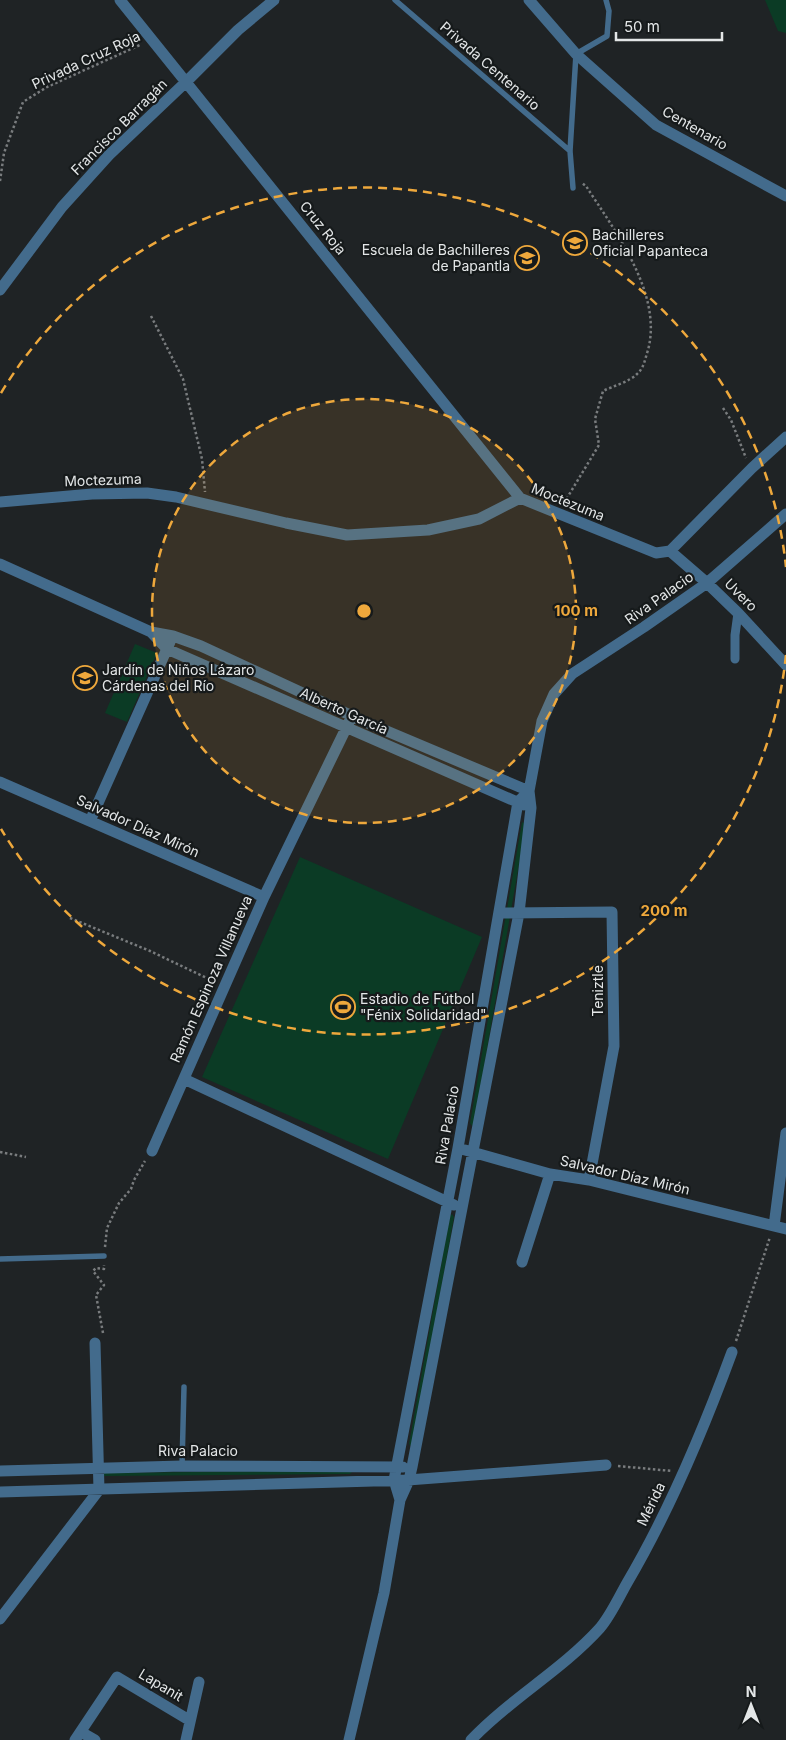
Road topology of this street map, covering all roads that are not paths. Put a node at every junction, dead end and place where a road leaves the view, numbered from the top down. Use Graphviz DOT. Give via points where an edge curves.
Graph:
graph roads {
  1 [pos="120,0"];
  2 [pos="274,0"];
  3 [pos="395,0"];
  4 [pos="529,0"];
  5 [pos="606,0"];
  6 [pos="576,54"];
  7 [pos="187,81"];
  8 [pos="570,151"];
  9 [pos="573,188"];
  10 [pos="786,196"];
  11 [pos="0,290"];
  12 [pos="786,437"];
  13 [pos="520,498"];
  14 [pos="0,502"];
  15 [pos="786,514"];
  16 [pos="670,551"];
  17 [pos="0,564"];
  18 [pos="707,583"];
  19 [pos="738,612"];
  20 [pos="150,632"];
  21 [pos="173,636"];
  22 [pos="167,649"];
  23 [pos="735,659"];
  24 [pos="786,665"];
  25 [pos="352,716"];
  26 [pos="346,728"];
  27 [pos="0,782"];
  28 [pos="528,791"];
  29 [pos="518,802"];
  30 [pos="531,808"];
  31 [pos="90,821"];
  32 [pos="264,897"];
  33 [pos="499,913"];
  34 [pos="519,913"];
  35 [pos="184,1079"];
  36 [pos="786,1133"];
  37 [pos="458,1148"];
  38 [pos="152,1151"];
  39 [pos="472,1151"];
  40 [pos="550,1174"];
  41 [pos="589,1180"];
  42 [pos="447,1201"];
  43 [pos="462,1208"];
  44 [pos="774,1226"];
  45 [pos="786,1229"];
  46 [pos="104,1256"];
  47 [pos="0,1259"];
  48 [pos="522,1262"];
  49 [pos="95,1343"];
  50 [pos="732,1352"];
  51 [pos="184,1387"];
  52 [pos="606,1465"];
  53 [pos="182,1466"];
  54 [pos="208,1466"];
  55 [pos="396,1467"];
  56 [pos="412,1467"];
  57 [pos="99,1468"];
  58 [pos="0,1471"];
  59 [pos="394,1480"];
  60 [pos="409,1480"];
  61 [pos="208,1486"];
  62 [pos="99,1490"];
  63 [pos="0,1492"];
  64 [pos="400,1500"];
  65 [pos="0,1619"];
  66 [pos="199,1682"];
  67 [pos="190,1720"];
  68 [pos="78,1736"];
  69 [pos="95,1740"];
  70 [pos="186,1740"];
  71 [pos="349,1740"];
  72 [pos="471,1740"];
  1 -- 7 [label="street, Cruz Roja"];
  2 -- 7 [label="street, Francisco Barragán" via="238,30"];
  3 -- 8 [label="lane, Privada Centenario"];
  4 -- 6 [label="street, Centenario"];
  5 -- 6 [label="lane" via="609,11 607,36"];
  6 -- 8 [label="lane"];
  6 -- 10 [label="street, Centenario" via="656,125"];
  7 -- 11 [label="street, Francisco Barragán" via="109,155 62,207"];
  7 -- 13 [label="street, Cruz Roja"];
  8 -- 9 [label="lane"];
  12 -- 16 [label="street"];
  13 -- 14 [label="street, Moctezuma" via="479,519 428,530 347,535 146,493"];
  13 -- 16 [label="street, Moctezuma" via="656,553"];
  15 -- 18 [label="street, Riva Palacio"];
  16 -- 18 [label="street, Uvero"];
  17 -- 20 [label="street, Alberto García"];
  18 -- 19 [label="street, Uvero"];
  18 -- 28 [label="street, Riva Palacio" via="572,674 554,694 542,721"];
  19 -- 23 [label="street"];
  19 -- 24 [label="street, Uvero"];
  20 -- 21 [label="street, Alberto García"];
  20 -- 22 [label="street, Alberto García"];
  21 -- 22 [label="street"];
  21 -- 25 [label="street, Alberto García"];
  22 -- 26 [label="street, Alberto García"];
  22 -- 31 [label="street"];
  25 -- 26 [label="street, Ramón Espinoza Villanueva"];
  25 -- 28 [label="street, Alberto García"];
  26 -- 29 [label="street, Alberto García"];
  26 -- 32 [label="street, Ramón Espinoza Villanueva"];
  27 -- 31 [label="street, Salvador Díaz Mirón"];
  28 -- 29 [label="street"];
  28 -- 30 [label="street, Riva Palacio"];
  29 -- 30 [label="street, Alberto García"];
  29 -- 33 [label="street, Riva Palacio"];
  30 -- 34 [label="street, Riva Palacio"];
  31 -- 32 [label="street, Salvador Díaz Mirón"];
  32 -- 35 [label="street, Ramón Espinoza Villanueva"];
  33 -- 34 [label="street, Teniztle"];
  33 -- 37 [label="street, Riva Palacio"];
  34 -- 39 [label="street, Riva Palacio"];
  34 -- 41 [label="street, Teniztle" via="612,912 614,1046"];
  35 -- 38 [label="street, Ramón Espinoza Villanueva"];
  35 -- 42 [label="street"];
  36 -- 44 [label="street"];
  37 -- 39 [label="street, Salvador Díaz Mirón"];
  37 -- 42 [label="street, Riva Palacio"];
  39 -- 40 [label="street, Salvador Díaz Mirón"];
  39 -- 43 [label="street, Riva Palacio"];
  40 -- 41 [label="street, Salvador Díaz Mirón"];
  40 -- 48 [label="street"];
  41 -- 44 [label="street, Salvador Díaz Mirón"];
  42 -- 43 [label="street"];
  42 -- 55 [label="street, Riva Palacio"];
  43 -- 56 [label="street, Riva Palacio"];
  44 -- 45 [label="street, Salvador Díaz Mirón"];
  46 -- 47 [label="lane"];
  49 -- 57 [label="street"];
  50 -- 72 [label="street, Mérida" via="683,1472 638,1564 602,1626 576,1654 491,1719"];
  51 -- 53 [label="lane"];
  52 -- 60 [label="street"];
  53 -- 54 [label="street, Riva Palacio"];
  53 -- 57 [label="street, Riva Palacio"];
  54 -- 55 [label="street, Riva Palacio"];
  54 -- 61 [label="street"];
  55 -- 56 [label="street, Riva Palacio"];
  55 -- 59 [label="street, Riva Palacio"];
  56 -- 60 [label="street, Riva Palacio"];
  57 -- 58 [label="street, Riva Palacio"];
  57 -- 62 [label="street"];
  59 -- 60 [label="street"];
  59 -- 61 [label="street"];
  59 -- 64 [label="street, Riva Palacio"];
  60 -- 64 [label="street, Riva Palacio"];
  61 -- 62 [label="street"];
  62 -- 63 [label="street"];
  62 -- 65 [label="street"];
  64 -- 71 [label="street, Riva Palacio" via="384,1593"];
  66 -- 67 [label="street"];
  67 -- 68 [label="street, Lapanit" via="117,1677"];
  67 -- 70 [label="street"];
  68 -- 69 [label="street"];
}
